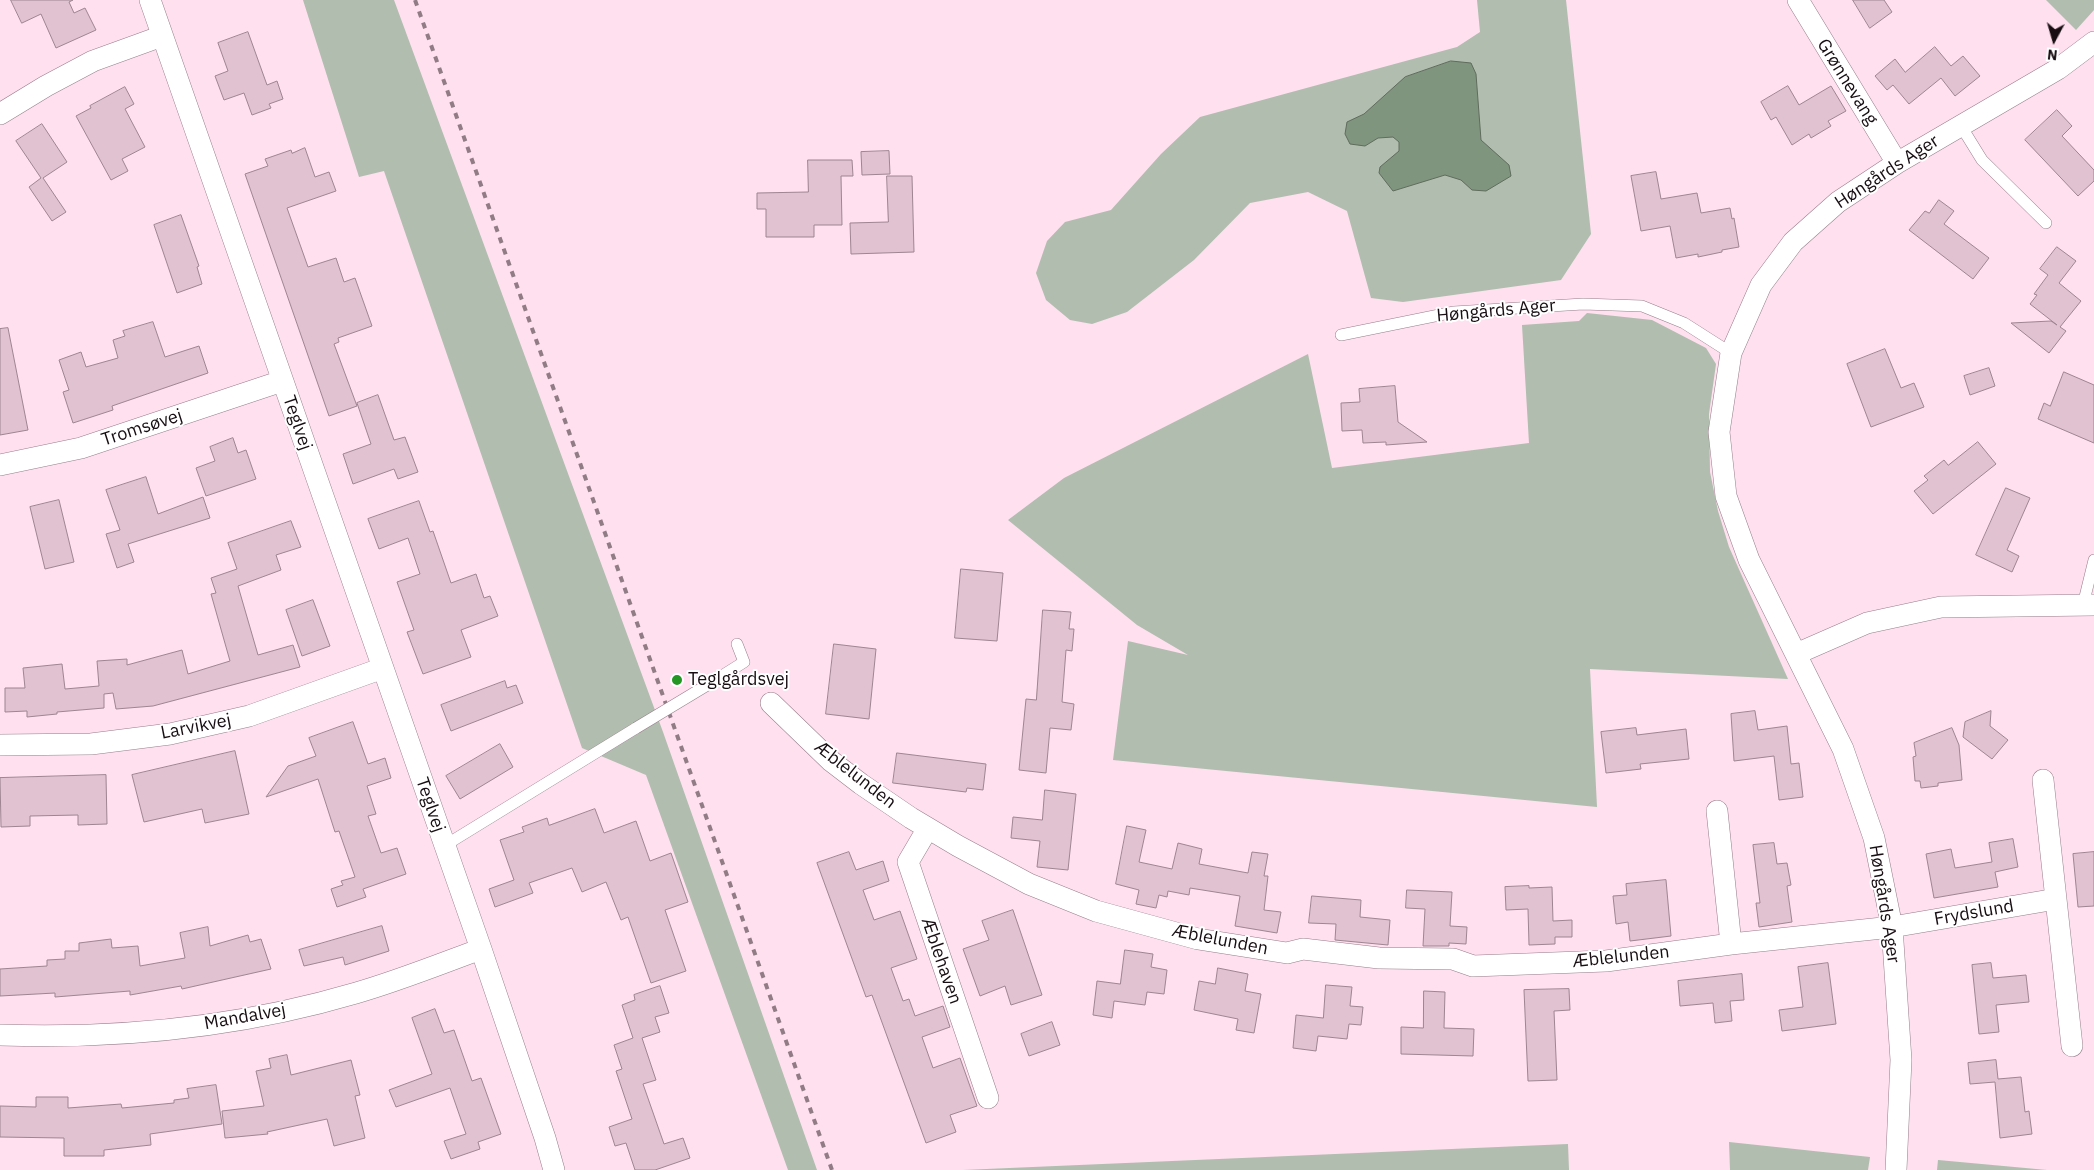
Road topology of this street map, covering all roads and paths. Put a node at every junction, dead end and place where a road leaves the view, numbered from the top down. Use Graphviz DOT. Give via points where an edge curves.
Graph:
graph roads {
  1 [pos="150,0"];
  2 [pos="1798,0"];
  3 [pos="162,36"];
  4 [pos="2094,42"];
  5 [pos="0,114"];
  6 [pos="1961,126"];
  7 [pos="1897,163"];
  8 [pos="2046,223"];
  9 [pos="1341,335"];
  10 [pos="1731,353"];
  11 [pos="282,381"];
  12 [pos="0,464"];
  13 [pos="2094,560"];
  14 [pos="2088,605"];
  15 [pos="737,644"];
  16 [pos="1796,654"];
  17 [pos="383,668"];
  18 [pos="771,703"];
  19 [pos="0,745"];
  20 [pos="2043,780"];
  21 [pos="1718,811"];
  22 [pos="928,828"];
  23 [pos="444,846"];
  24 [pos="2056,899"];
  25 [pos="1892,928"];
  26 [pos="1731,944"];
  27 [pos="481,949"];
  28 [pos="0,1035"];
  29 [pos="2072,1046"];
  30 [pos="988,1098"];
  31 [pos="554,1170"];
  32 [pos="1896,1170"];
  1 -- 3 [label="street, Teglvej"];
  2 -- 7 [label="street, Grønnevang"];
  3 -- 5 [label="street" via="93,62"];
  3 -- 11 [label="street, Teglvej"];
  4 -- 6 [label="street, Høngårds Ager" via="2058,69"];
  6 -- 7 [label="street, Høngårds Ager"];
  6 -- 8 [label="lane" via="1982,160"];
  7 -- 10 [label="street, Høngårds Ager" via="1838,202 1793,242 1761,285"];
  9 -- 10 [label="lane, Høngårds Ager" via="1454,312 1583,304 1642,306 1684,323"];
  10 -- 16 [label="street, Høngårds Ager" via="1719,432 1726,496 1749,560"];
  11 -- 12 [label="street, Tromsøvej" via="81,448"];
  11 -- 17 [label="street, Teglvej"];
  13 -- 14 [label="lane"];
  14 -- 16 [label="street" via="1941,607 1867,623"];
  15 -- 23 [label="lane, Teglvej, bridge" via="744,662"];
  16 -- 25 [label="street, Høngårds Ager" via="1843,749 1874,838"];
  17 -- 19 [label="street, Larvikvej" via="249,716 170,734 90,744"];
  17 -- 23 [label="street, Teglvej"];
  18 -- 22 [label="street, Æblelunden" via="831,761"];
  20 -- 24 [label="street"];
  21 -- 26 [label="street"];
  22 -- 26 [label="street, Æblelunden" via="1029,884 1096,911 1198,939 1287,953 1303,949 1379,958 1453,959 1473,966 1606,961"];
  22 -- 30 [label="street, Æblehaven" via="908,862"];
  23 -- 27 [label="street, Teglvej"];
  24 -- 25 [label="street, Frydslund"];
  24 -- 29 [label="street"];
  25 -- 26 [label="street, Æblelunden"];
  25 -- 32 [label="street, Høngårds Ager" via="1901,1060"];
  27 -- 28 [label="street, Mandalvej" via="357,993 281,1012 204,1026 126,1034"];
  27 -- 31 [label="street, Teglvej"];
}
